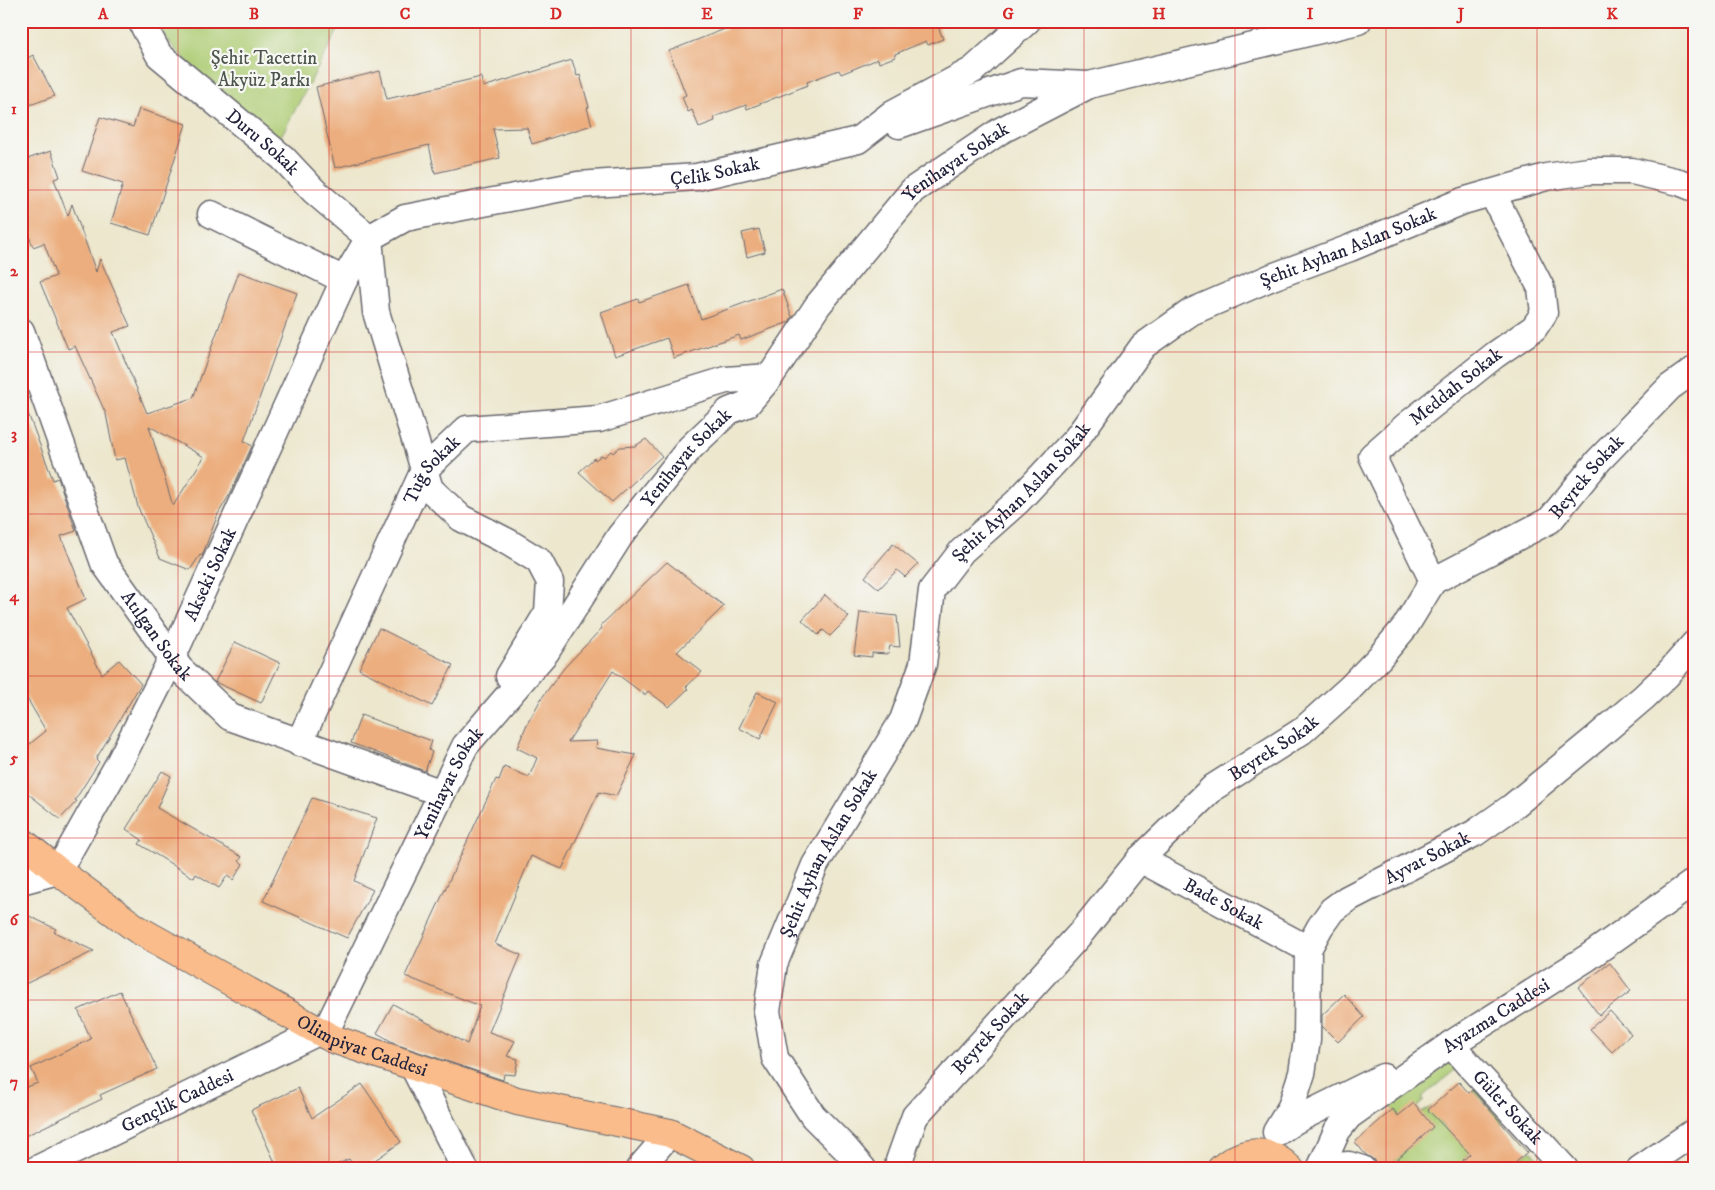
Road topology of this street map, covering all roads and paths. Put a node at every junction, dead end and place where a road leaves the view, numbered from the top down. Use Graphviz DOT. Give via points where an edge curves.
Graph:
graph roads {
  1 [pos="141,21"];
  2 [pos="1009,21"];
  3 [pos="1027,21"];
  4 [pos="1358,21"];
  5 [pos="973,70"];
  6 [pos="1089,85"];
  7 [pos="858,140"];
  8 [pos="1694,188"];
  9 [pos="1492,193"];
  10 [pos="211,214"];
  11 [pos="369,238"];
  12 [pos="344,280"];
  13 [pos="21,331"];
  14 [pos="1694,370"];
  15 [pos="770,377"];
  16 [pos="424,470"];
  17 [pos="1433,581"];
  18 [pos="1694,644"];
  19 [pos="172,658"];
  20 [pos="299,743"];
  21 [pos="465,746"];
  22 [pos="442,793"];
  23 [pos="21,841"];
  24 [pos="1140,859"];
  25 [pos="58,871"];
  26 [pos="21,881"];
  27 [pos="1694,882"];
  28 [pos="1308,949"];
  29 [pos="321,1033"];
  30 [pos="1451,1044"];
  31 [pos="413,1066"];
  32 [pos="1276,1132"];
  33 [pos="1694,1132"];
  34 [pos="670,1133"];
  35 [pos="1226,1165"];
  36 [pos="1320,1168"];
  37 [pos="37,1169"];
  38 [pos="465,1169"];
  39 [pos="639,1169"];
  40 [pos="741,1169"];
  41 [pos="863,1169"];
  42 [pos="898,1169"];
  43 [pos="1290,1169"];
  44 [pos="1362,1169"];
  45 [pos="1564,1169"];
  46 [pos="1640,1169"];
  1 -- 11 [label="street, Duru Sokak" via="159,55 283,158 314,191"];
  2 -- 5 [label="street"];
  3 -- 5 [label="street, Çelik Sokak"];
  4 -- 6 [label="street, Yenihayat Sokak"];
  5 -- 7 [label="street, Çelik Sokak" via="893,113"];
  6 -- 7 [label="street" via="1021,82"];
  6 -- 15 [label="street, Yenihayat Sokak" via="1000,131 913,190 818,305"];
  7 -- 11 [label="street, Çelik Sokak" via="697,177 578,185 404,218"];
  8 -- 9 [label="street, Şehit Ayhan Aslan Sokak" via="1632,171 1589,171 1546,177"];
  9 -- 17 [label="street, Meddah Sokak" via="1541,288 1544,313 1534,328 1495,355 1372,456"];
  9 -- 41 [label="street, Şehit Ayhan Aslan Sokak" via="1463,200 1191,312 1143,346 1076,438 1017,502 962,551 932,590 922,664 902,720 815,865 774,964 767,1012 775,1058 814,1116"];
  10 -- 12 [label="street"];
  11 -- 12 [label="street, Akseki Sokak"];
  11 -- 16 [label="street" via="376,312"];
  12 -- 19 [label="street, Akseki Sokak"];
  13 -- 19 [label="street, Atılgan Sokak" via="104,564"];
  14 -- 17 [label="street, Beyrek Sokak" via="1670,387 1599,460 1550,520"];
  15 -- 16 [label="street, Tuğ Sokak" via="726,380 599,419 468,429"];
  15 -- 21 [label="street, Yenihayat Sokak" via="747,404 729,410 690,448 620,536 546,652"];
  16 -- 20 [label="street, Tuğ Sokak"];
  16 -- 21 [label="street" via="430,488 461,518 539,561 550,582 548,612"];
  17 -- 24 [label="street, Beyrek Sokak" via="1405,627 1350,688 1302,731 1214,786"];
  18 -- 28 [label="street, Ayvat Sokak" via="1644,696 1512,807 1475,833 1347,899 1332,910"];
  19 -- 20 [label="street, Atılgan Sokak" via="230,717"];
  19 -- 25 [label="street, Akseki Sokak" via="118,765"];
  20 -- 22 [label="street, Atılgan Sokak"];
  21 -- 22 [label="street, Yenihayat Sokak"];
  22 -- 29 [label="street, Yenihayat Sokak"];
  23 -- 25 [label="main road, Olimpiyat Caddesi"];
  24 -- 28 [label="street, Bade Sokak"];
  24 -- 42 [label="street, Beyrek Sokak" via="1080,934 915,1116"];
  25 -- 26 [label="street"];
  25 -- 29 [label="main road, Olimpiyat Caddesi" via="137,930"];
  27 -- 30 [label="street, Ayazma Caddesi" via="1587,958"];
  28 -- 32 [label="street, Ayvat Sokak" via="1307,1040 1302,1073 1291,1107"];
  29 -- 31 [label="main road, Olimpiyat Caddesi"];
  29 -- 37 [label="street, Gençlik Caddesi"];
  30 -- 32 [label="street"];
  30 -- 36 [label="street, Ayazma Caddesi" via="1349,1116 1337,1131"];
  30 -- 45 [label="street, Güler Sokak"];
  31 -- 34 [label="main road, Olimpiyat Caddesi" via="518,1101"];
  31 -- 38 [label="street"];
  32 -- 35 [label="street"];
  33 -- 46 [label="street"];
  34 -- 39 [label="street"];
  34 -- 40 [label="main road, Olimpiyat Caddesi"];
  35 -- 43 [label="main road" via="1255,1153 1270,1155"];
  36 -- 44 [label="street" via="1349,1165"];
}
